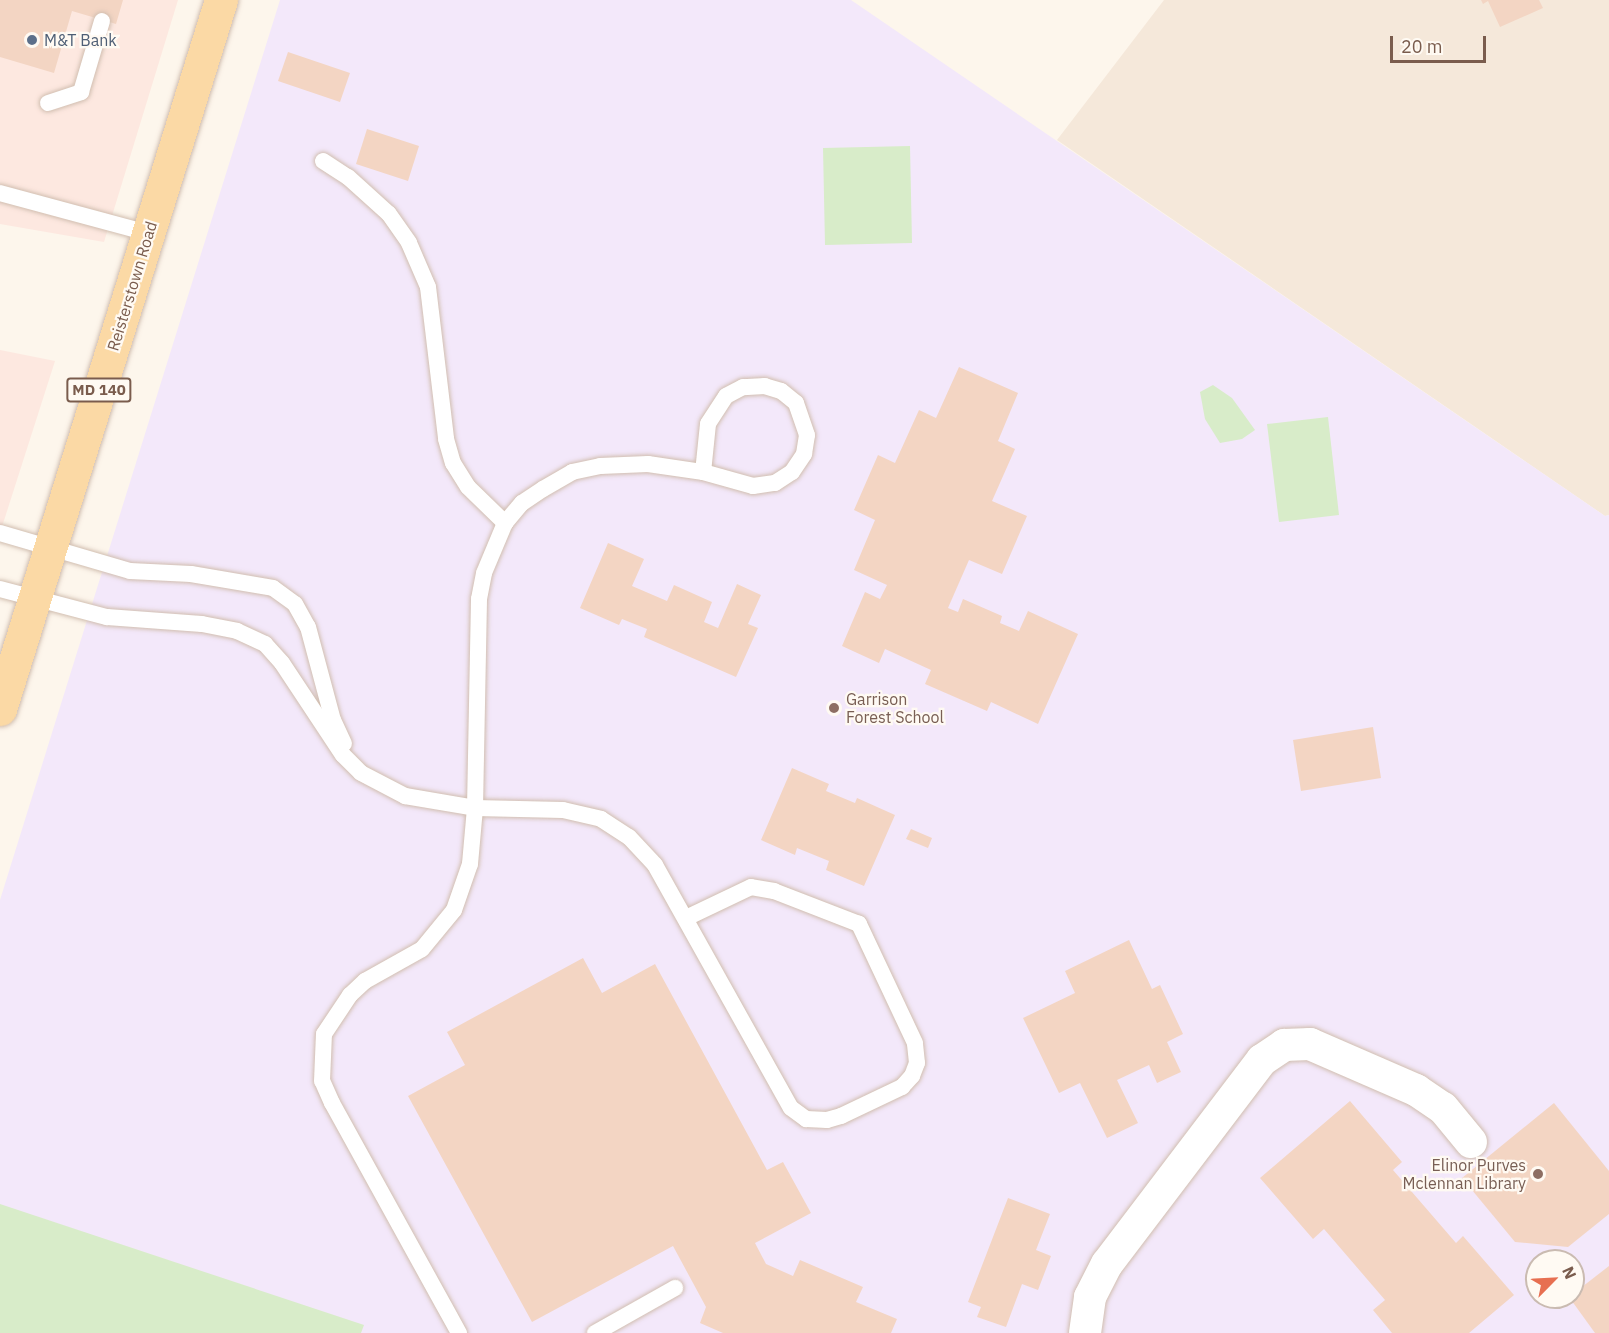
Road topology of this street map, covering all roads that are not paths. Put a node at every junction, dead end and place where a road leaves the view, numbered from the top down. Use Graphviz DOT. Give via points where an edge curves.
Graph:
graph roads {
  1 [pos="222,0"];
  2 [pos="102,21"];
  3 [pos="48,103"];
  4 [pos="323,161"];
  5 [pos="0,193"];
  6 [pos="148,233"];
  7 [pos="703,472"];
  8 [pos="505,523"];
  9 [pos="0,532"];
  10 [pos="50,548"];
  11 [pos="0,589"];
  12 [pos="34,600"];
  13 [pos="0,709"];
  14 [pos="361,773"];
  15 [pos="475,808"];
  16 [pos="686,918"];
  17 [pos="1471,1142"];
  18 [pos="675,1288"];
  19 [pos="459,1333"];
  20 [pos="595,1333"];
  21 [pos="1085,1333"];
  1 -- 6 [label="main road, Reisterstown Road / MD 140"];
  2 -- 3 [label="lane" via="81,92"];
  4 -- 8 [label="lane" via="348,177 389,214 409,243 428,287 446,439 453,463 468,487"];
  5 -- 6 [label="lane"];
  6 -- 10 [label="main road, Reisterstown Road / MD 140"];
  7 -- 7 [label="lane" via="753,486 775,483 792,472 804,454 807,435 796,403 781,391 765,386 743,387 726,396 708,424"];
  7 -- 8 [label="lane" via="648,464 572,472 522,503"];
  8 -- 15 [label="lane" via="484,573 479,599"];
  9 -- 10 [label="lane"];
  10 -- 12 [label="main road, Reisterstown Road / MD 140"];
  10 -- 14 [label="lane" via="130,571 249,581 273,588 288,599 308,627 333,720"];
  11 -- 12 [label="lane"];
  12 -- 13 [label="main road, Reisterstown Road / MD 140"];
  12 -- 14 [label="lane" via="107,617 202,624 237,631 265,644 343,754"];
  14 -- 15 [label="lane" via="405,796"];
  15 -- 16 [label="lane" via="563,810 601,819 629,837 655,865"];
  15 -- 19 [label="lane" via="470,864 454,910 422,949 365,981 350,995 324,1034 321,1058 322,1082 332,1103"];
  16 -- 16 [label="lane" via="791,1108 806,1119 842,1116 902,1088 912,1076 915,1044 859,924 774,891 751,887"];
  17 -- 21 [label="street" via="1443,1108 1416,1090 1310,1044 1284,1045 1262,1060 1107,1264 1090,1297"];
  18 -- 20 [label="lane"];
}
